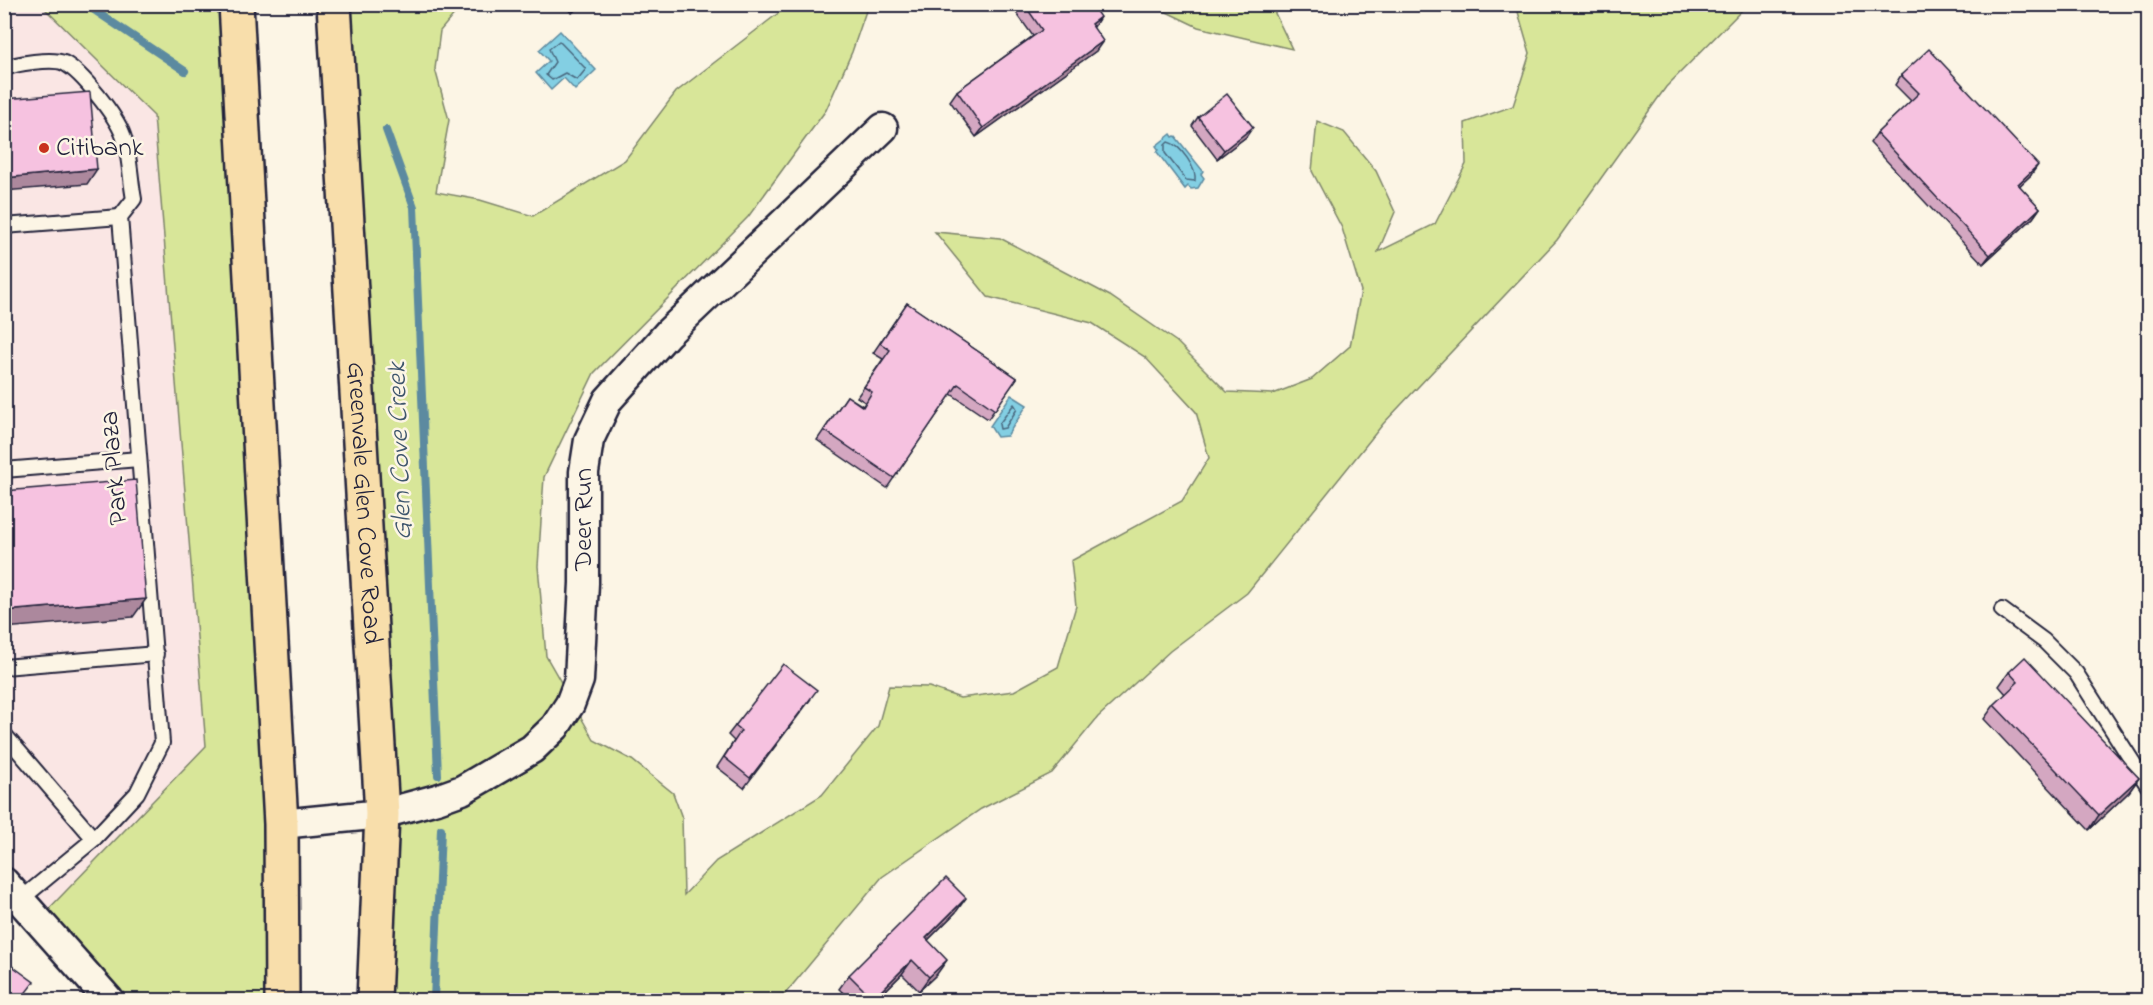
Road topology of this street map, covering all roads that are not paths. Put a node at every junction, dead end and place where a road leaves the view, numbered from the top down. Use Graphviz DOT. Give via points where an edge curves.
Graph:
graph roads {
  1 [pos="236,4"];
  2 [pos="334,4"];
  3 [pos="4,69"];
  4 [pos="883,128"];
  5 [pos="120,217"];
  6 [pos="4,226"];
  7 [pos="139,459"];
  8 [pos="4,470"];
  9 [pos="2002,610"];
  10 [pos="156,654"];
  11 [pos="4,667"];
  12 [pos="4,734"];
  13 [pos="2148,786"];
  14 [pos="382,814"];
  15 [pos="281,824"];
  16 [pos="94,838"];
  17 [pos="12,891"];
  18 [pos="109,1000"];
  19 [pos="282,1000"];
  20 [pos="374,1000"];
  1 -- 15 [label="main road"];
  2 -- 14 [label="main road, Greenvale Glen Cove Road"];
  3 -- 5 [label="lane" via="22,63 62,62 77,73 116,120 123,136 134,199"];
  4 -- 14 [label="street, Deer Run" via="668,333 608,400 589,440 584,472 579,680 555,728 532,749 462,790"];
  5 -- 6 [label="lane"];
  5 -- 7 [label="lane, Park Plaza"];
  7 -- 8 [label="lane"];
  7 -- 10 [label="lane, Park Plaza"];
  9 -- 13 [label="lane" via="2044,640 2076,673"];
  10 -- 11 [label="lane"];
  10 -- 16 [label="lane, Park Plaza" via="162,743 136,793"];
  12 -- 16 [label="lane"];
  14 -- 15 [label="street, Deer Run"];
  14 -- 20 [label="main road, Greenvale Glen Cove Road"];
  15 -- 19 [label="main road"];
  16 -- 17 [label="lane, Park Plaza"];
  17 -- 18 [label="street"];
}
